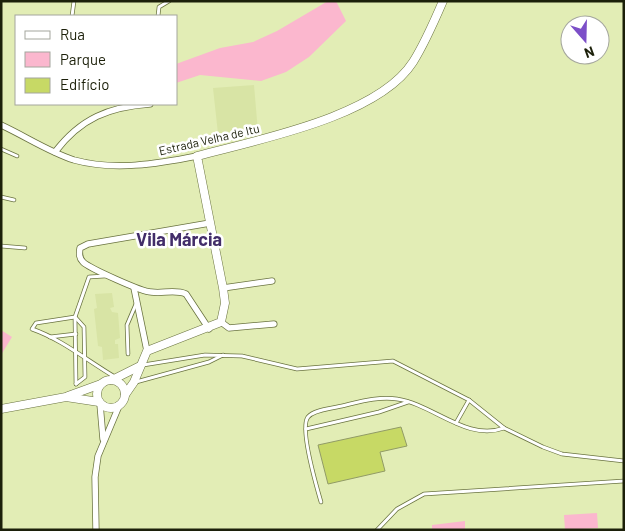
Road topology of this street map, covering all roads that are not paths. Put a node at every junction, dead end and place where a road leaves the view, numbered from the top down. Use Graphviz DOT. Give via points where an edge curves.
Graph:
graph roads {
  1 [pos="74,1"];
  2 [pos="169,1"];
  3 [pos="443,1"];
  4 [pos="72,15"];
  5 [pos="158,15"];
  6 [pos="142,105"];
  7 [pos="1,125"];
  8 [pos="1,149"];
  9 [pos="55,152"];
  10 [pos="17,156"];
  11 [pos="197,156"];
  12 [pos="1,197"];
  13 [pos="14,200"];
  14 [pos="210,223"];
  15 [pos="1,246"];
  16 [pos="24,248"];
  17 [pos="110,275"];
  18 [pos="272,282"];
  19 [pos="134,288"];
  20 [pos="223,288"];
  21 [pos="138,301"];
  22 [pos="74,317"];
  23 [pos="221,322"];
  24 [pos="274,324"];
  25 [pos="209,329"];
  26 [pos="76,334"];
  27 [pos="50,337"];
  28 [pos="147,351"];
  29 [pos="77,354"];
  30 [pos="128,354"];
  31 [pos="223,355"];
  32 [pos="86,360"];
  33 [pos="140,366"];
  34 [pos="114,379"];
  35 [pos="134,382"];
  36 [pos="101,384"];
  37 [pos="125,395"];
  38 [pos="66,397"];
  39 [pos="470,400"];
  40 [pos="409,402"];
  41 [pos="100,403"];
  42 [pos="119,406"];
  43 [pos="1,409"];
  44 [pos="456,423"];
  45 [pos="306,428"];
  46 [pos="504,428"];
  47 [pos="103,441"];
  48 [pos="624,461"];
  49 [pos="624,481"];
  50 [pos="321,502"];
  51 [pos="96,530"];
  52 [pos="377,530"];
  1 -- 4 [label="lane"];
  2 -- 5 [label="lane" via="159,7"];
  3 -- 11 [label="street, Estrada Velha de Itu" via="412,64 380,94 338,115"];
  6 -- 9 [label="street" via="116,108 98,115 64,140"];
  7 -- 9 [label="street, Estrada Velha de Itu"];
  8 -- 10 [label="lane"];
  9 -- 11 [label="street, Estrada Velha de Itu" via="84,162 118,165 159,163"];
  11 -- 14 [label="street"];
  12 -- 13 [label="lane"];
  14 -- 17 [label="street" via="82,246 79,253 82,261"];
  14 -- 20 [label="street"];
  15 -- 16 [label="lane"];
  17 -- 19 [label="street"];
  17 -- 22 [label="lane" via="88,277"];
  18 -- 20 [label="street"];
  19 -- 21 [label="street"];
  19 -- 25 [label="street" via="186,294"];
  20 -- 23 [label="street"];
  21 -- 28 [label="street"];
  21 -- 30 [label="lane" via="127,325"];
  22 -- 26 [label="lane"];
  22 -- 27 [label="lane" via="36,323 32,329"];
  22 -- 32 [label="lane" via="84,327"];
  23 -- 24 [label="street" via="229,328"];
  23 -- 25 [label="street"];
  25 -- 28 [label="street"];
  26 -- 27 [label="lane"];
  26 -- 29 [label="lane"];
  27 -- 29 [label="lane"];
  28 -- 33 [label="street"];
  29 -- 32 [label="lane"];
  29 -- 32 [label="lane" via="76,384 86,377"];
  31 -- 33 [label="lane" via="190,356"];
  31 -- 35 [label="lane" via="209,362"];
  31 -- 39 [label="lane" via="242,356 297,369 393,361"];
  32 -- 34 [label="lane"];
  33 -- 34 [label="street"];
  33 -- 35 [label="street"];
  34 -- 36 [label="street"];
  34 -- 37 [label="street" via="120,383"];
  35 -- 37 [label="street"];
  36 -- 38 [label="street"];
  36 -- 41 [label="street" via="96,395"];
  37 -- 42 [label="street"];
  38 -- 41 [label="street"];
  38 -- 43 [label="street"];
  39 -- 44 [label="lane"];
  39 -- 46 [label="lane"];
  40 -- 44 [label="lane"];
  40 -- 45 [label="lane"];
  40 -- 45 [label="lane" via="392,398 367,400 318,412 309,416"];
  41 -- 42 [label="street" via="108,408"];
  41 -- 47 [label="street"];
  42 -- 47 [label="street"];
  44 -- 46 [label="lane" via="485,432"];
  45 -- 50 [label="lane"];
  46 -- 48 [label="lane" via="562,454"];
  47 -- 51 [label="street" via="95,477"];
  49 -- 52 [label="lane" via="424,494 397,509"];
}
